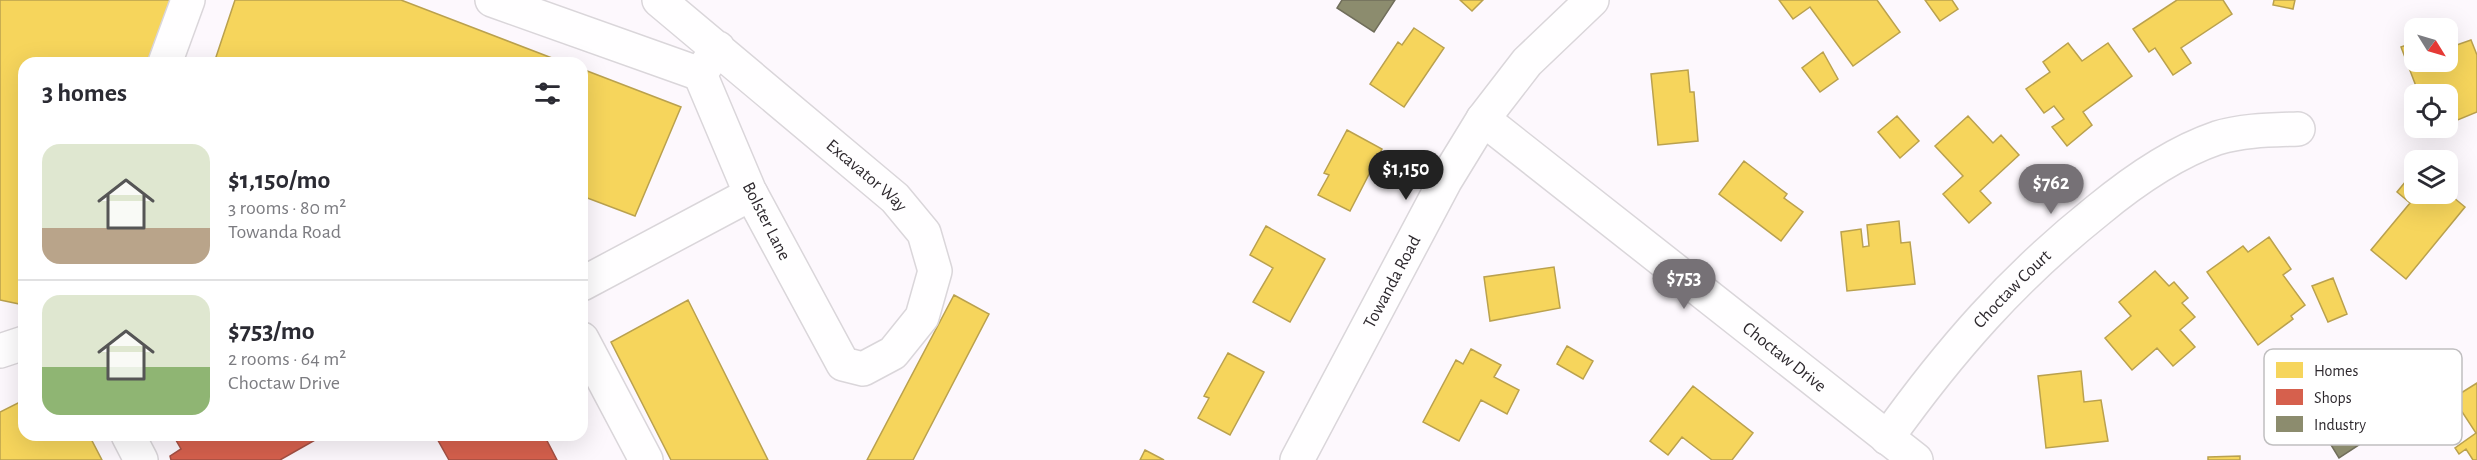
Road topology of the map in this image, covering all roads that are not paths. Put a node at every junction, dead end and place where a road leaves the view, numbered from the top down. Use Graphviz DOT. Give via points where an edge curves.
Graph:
graph roads {
  1 [pos="188,0"];
  2 [pos="492,0"];
  3 [pos="659,0"];
  4 [pos="1592,0"];
  5 [pos="167,57"];
  6 [pos="709,61"];
  7 [pos="1483,119"];
  8 [pos="2298,129"];
  9 [pos="751,194"];
  10 [pos="588,281"];
  11 [pos="18,346"];
  12 [pos="588,350"];
  13 [pos="0,351"];
  14 [pos="843,364"];
  15 [pos="1887,438"];
  16 [pos="131,441"];
  17 [pos="141,460"];
  18 [pos="646,460"];
  19 [pos="1297,460"];
  20 [pos="1916,460"];
  1 -- 5 [label="street"];
  2 -- 6 [label="street"];
  3 -- 6 [label="street, Excavator Way"];
  4 -- 7 [label="street, Towanda Road" via="1527,62"];
  6 -- 9 [label="street, Bolster Lane"];
  6 -- 14 [label="street, Excavator Way" via="896,198 924,233 935,271 922,317 893,353 863,369"];
  7 -- 15 [label="street, Choctaw Drive"];
  7 -- 19 [label="street, Towanda Road" via="1445,181"];
  8 -- 15 [label="street, Choctaw Court" via="2252,130 2216,138 2126,188 2055,245 1989,308 1930,378"];
  9 -- 10 [label="street"];
  9 -- 14 [label="street, Bolster Lane"];
  11 -- 13 [label="street"];
  12 -- 18 [label="street"];
  15 -- 20 [label="street, Choctaw Drive"];
  16 -- 17 [label="street"];
}
